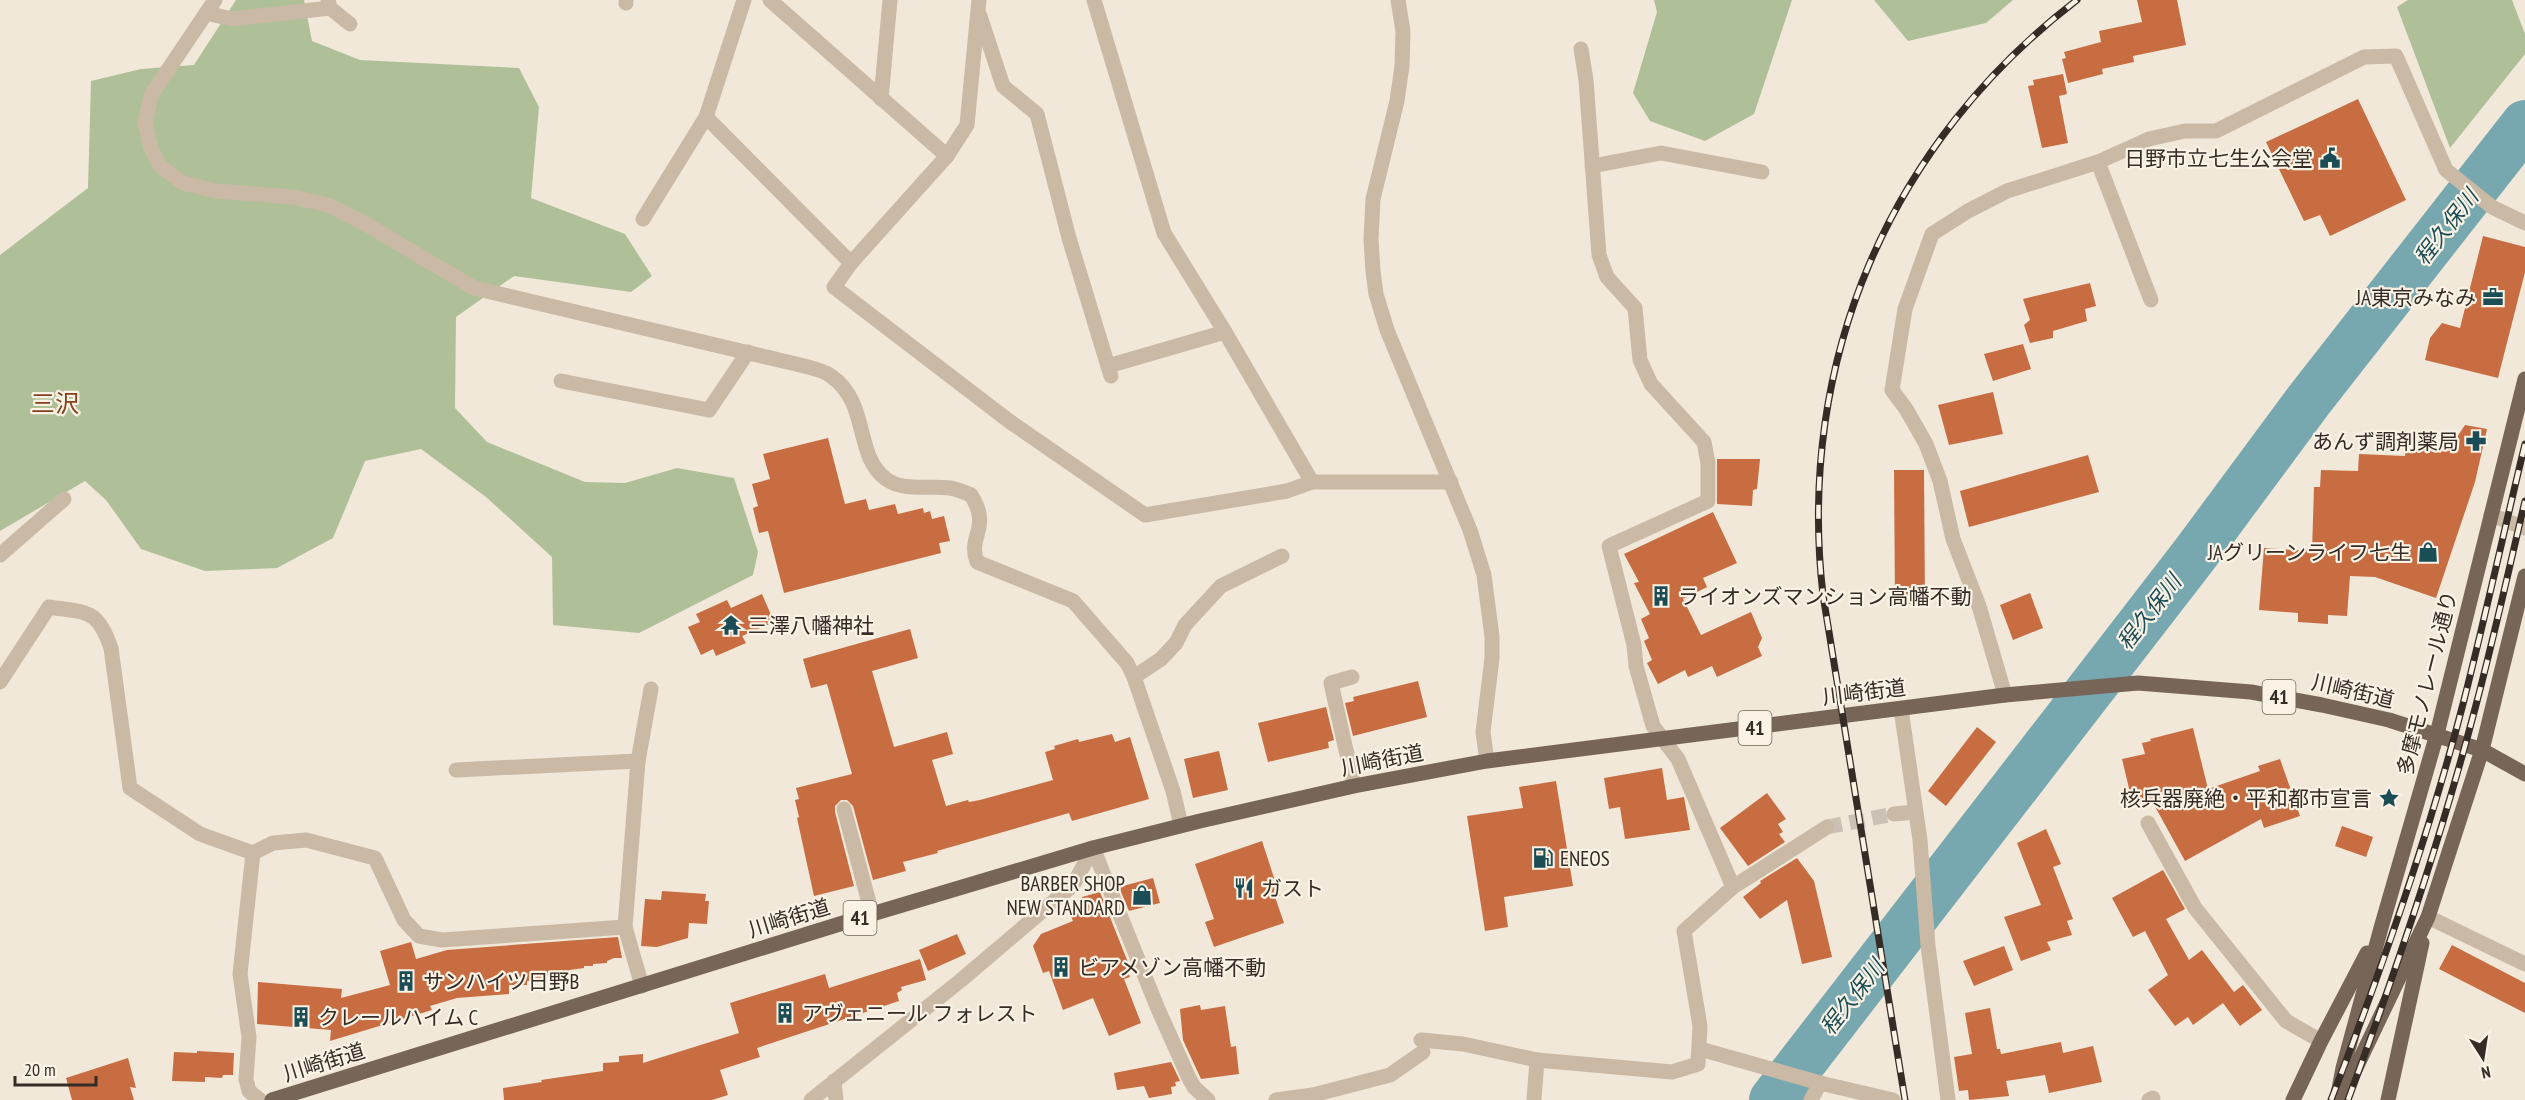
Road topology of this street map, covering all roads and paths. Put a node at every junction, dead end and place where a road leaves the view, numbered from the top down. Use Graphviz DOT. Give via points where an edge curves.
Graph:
graph roads {
  1 [pos="215,0"];
  2 [pos="744,0"];
  3 [pos="770,0"];
  4 [pos="890,0"];
  5 [pos="1094,0"];
  6 [pos="1398,0"];
  7 [pos="329,4"];
  8 [pos="979,5"];
  9 [pos="206,13"];
  10 [pos="350,24"];
  11 [pos="1581,49"];
  12 [pos="881,99"];
  13 [pos="706,117"];
  14 [pos="947,156"];
  15 [pos="2097,162"];
  16 [pos="1592,166"];
  17 [pos="1762,172"];
  18 [pos="643,219"];
  19 [pos="2525,223"];
  20 [pos="851,263"];
  21 [pos="2151,300"];
  22 [pos="1225,332"];
  23 [pos="748,352"];
  24 [pos="561,381"];
  25 [pos="2525,381"];
  26 [pos="1312,482"];
  27 [pos="1451,482"];
  28 [pos="64,499"];
  29 [pos="2490,515"];
  30 [pos="2525,528"];
  31 [pos="0,555"];
  32 [pos="1282,556"];
  33 [pos="2525,576"];
  34 [pos="1134,677"];
  35 [pos="1352,677"];
  36 [pos="0,682"];
  37 [pos="651,689"];
  38 [pos="2005,694"];
  39 [pos="1901,709"];
  40 [pos="2437,734"];
  41 [pos="1663,740"];
  42 [pos="2482,750"];
  43 [pos="638,761"];
  44 [pos="1487,761"];
  45 [pos="456,770"];
  46 [pos="2525,774"];
  47 [pos="1354,786"];
  48 [pos="844,809"];
  49 [pos="1915,812"];
  50 [pos="1894,814"];
  51 [pos="2148,823"];
  52 [pos="1181,825"];
  53 [pos="1827,827"];
  54 [pos="1094,848"];
  55 [pos="253,853"];
  56 [pos="1733,887"];
  57 [pos="872,914"];
  58 [pos="2428,917"];
  59 [pos="625,927"];
  60 [pos="2381,928"];
  61 [pos="2525,964"];
  62 [pos="642,986"];
  63 [pos="2321,1041"];
  64 [pos="1700,1049"];
  65 [pos="1537,1060"];
  66 [pos="834,1082"];
  67 [pos="1820,1083"];
  68 [pos="260,1100"];
  69 [pos="272,1100"];
  70 [pos="811,1100"];
  71 [pos="836,1100"];
  72 [pos="1208,1100"];
  73 [pos="1276,1100"];
  74 [pos="1534,1100"];
  75 [pos="1811,1100"];
  76 [pos="1893,1100"];
  77 [pos="1948,1100"];
  78 [pos="2294,1100"];
  79 [pos="2339,1100"];
  80 [pos="2388,1100"];
  1 -- 9 [label="street"];
  2 -- 13 [label="street"];
  3 -- 12 [label="street"];
  4 -- 12 [label="street"];
  5 -- 22 [label="street" via="1164,233"];
  6 -- 27 [label="street" via="1403,31 1402,66 1373,199 1373,271 1388,330"];
  7 -- 9 [label="street" via="232,19"];
  7 -- 10 [label="street"];
  8 -- 14 [label="street" via="967,125"];
  8 -- 22 [label="street" via="1003,86 1037,114 1109,371"];
  9 -- 23 [label="street" via="151,96 145,123 160,166 183,183 328,205 474,288"];
  11 -- 16 [label="street"];
  12 -- 14 [label="street"];
  13 -- 18 [label="street"];
  13 -- 20 [label="street"];
  14 -- 20 [label="street"];
  15 -- 19 [label="street" via="2150,139 2186,131 2216,131 2364,57 2396,56 2450,176 2485,202"];
  15 -- 21 [label="street"];
  15 -- 38 [label="street" via="2007,191 1932,234 1905,309 1892,390 1926,444 1940,481 1953,538 1979,606"];
  16 -- 17 [label="street" via="1661,153"];
  16 -- 41 [label="street" via="1599,255 1607,277 1635,308 1640,360 1651,384 1704,442 1708,463 1708,501 1609,546 1636,666 1653,726"];
  20 -- 26 [label="street" via="834,287 1009,421 1145,515 1287,490"];
  22 -- 26 [label="street"];
  23 -- 24 [label="street" via="710,410"];
  23 -- 34 [label="street" via="829,374 846,388 855,404 870,459 886,479 907,487 951,488 971,495 980,509 981,526 973,551 977,562 1073,601 1127,663"];
  25 -- 29 [label="main road, 多摩モノレール通り"];
  26 -- 27 [label="street"];
  27 -- 44 [label="street" via="1484,575 1491,622 1492,658 1483,732"];
  28 -- 31 [label="street"];
  29 -- 30 [label="street"];
  29 -- 40 [label="main road, 多摩モノレール通り"];
  32 -- 34 [label="street" via="1221,586 1185,625 1161,659"];
  33 -- 42 [label="main road, 多摩モノレール通り"];
  34 -- 52 [label="street"];
  35 -- 47 [label="street" via="1331,684"];
  36 -- 55 [label="street" via="49,607 89,613 103,627 111,648 130,788 200,834"];
  37 -- 43 [label="street"];
  38 -- 39 [label="main road, 川崎街道 / 41"];
  38 -- 40 [label="main road, 川崎街道 / 41" via="2138,683 2251,692 2389,720"];
  39 -- 41 [label="main road, 川崎街道 / 41"];
  39 -- 49 [label="street"];
  40 -- 42 [label="main road, 川崎街道 / 41"];
  40 -- 60 [label="main road, 多摩モノレール通り"];
  41 -- 44 [label="main road, 川崎街道 / 41"];
  41 -- 56 [label="street" via="1678,759"];
  42 -- 46 [label="main road, 川崎街道 / 41"];
  42 -- 58 [label="main road, 多摩モノレール通り"];
  43 -- 45 [label="street"];
  43 -- 59 [label="street"];
  44 -- 47 [label="main road, 川崎街道 / 41"];
  47 -- 52 [label="main road, 川崎街道 / 41"];
  48 -- 57 [label="street"];
  49 -- 50 [label="street"];
  49 -- 77 [label="street"];
  51 -- 63 [label="street" via="2195,908 2286,1021"];
  52 -- 54 [label="main road, 川崎街道 / 41"];
  53 -- 56 [label="street"];
  54 -- 57 [label="main road, 川崎街道 / 41"];
  54 -- 66 [label="street" via="1073,885"];
  54 -- 72 [label="street" via="1158,1010 1194,1087"];
  55 -- 59 [label="street" via="273,843 306,840 375,858 404,920 419,936 442,940"];
  55 -- 68 [label="street" via="240,974 249,1037 246,1079 249,1091"];
  56 -- 64 [label="street" via="1684,931 1700,1026"];
  57 -- 62 [label="main road, 川崎街道 / 41"];
  58 -- 61 [label="street"];
  58 -- 79 [label="main road, 多摩モノレール通り"];
  58 -- 80 [label="main road"];
  59 -- 62 [label="street"];
  60 -- 63 [label="main road"];
  60 -- 79 [label="main road, 多摩モノレール通り" via="2343,1068"];
  62 -- 69 [label="main road, 川崎街道 / 41"];
  63 -- 78 [label="main road"];
  64 -- 65 [label="street" via="1698,1064 1672,1072"];
  64 -- 67 [label="street"];
  65 -- 73 [label="street" via="1463,1044 1422,1046 1390,1075 1313,1095"];
  65 -- 74 [label="street"];
  66 -- 70 [label="street"];
  66 -- 71 [label="street"];
  67 -- 75 [label="street"];
  67 -- 76 [label="street"];
}
